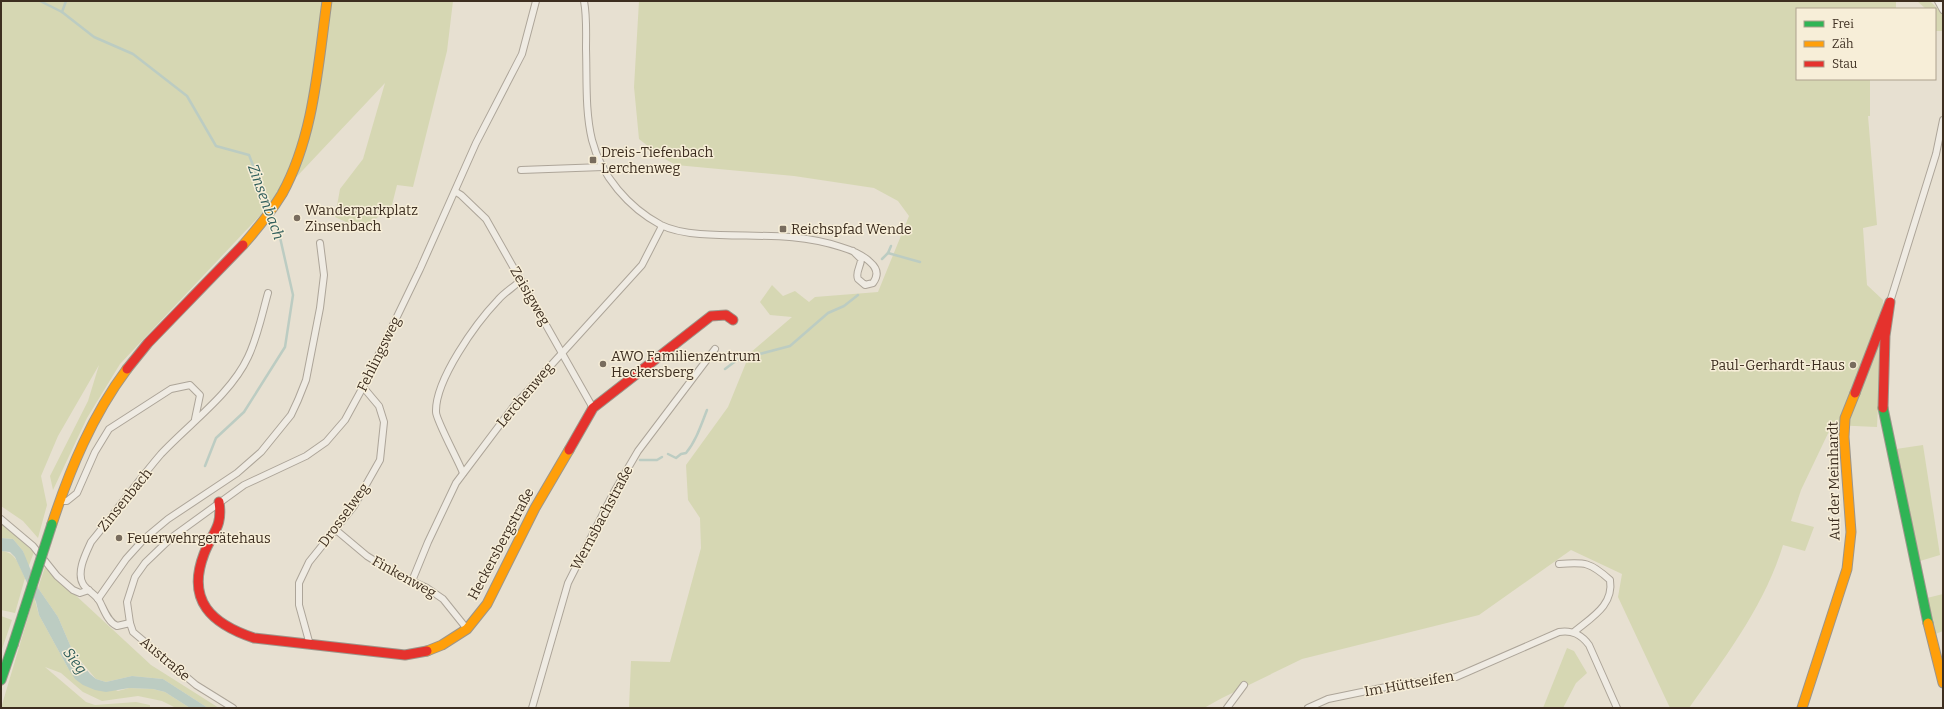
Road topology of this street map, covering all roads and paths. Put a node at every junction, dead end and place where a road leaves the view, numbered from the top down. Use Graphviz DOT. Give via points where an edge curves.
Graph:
graph roads {
  1 [pos="327,1"];
  2 [pos="536,1"];
  3 [pos="584,1"];
  4 [pos="1938,1"];
  5 [pos="1943,10"];
  6 [pos="1943,120"];
  7 [pos="603,167"];
  8 [pos="521,170"];
  9 [pos="456,192"];
  10 [pos="662,226"];
  11 [pos="320,243"];
  12 [pos="853,251"];
  13 [pos="521,280"];
  14 [pos="268,293"];
  15 [pos="1890,302"];
  16 [pos="733,320"];
  17 [pos="715,349"];
  18 [pos="562,351"];
  19 [pos="363,387"];
  20 [pos="594,408"];
  21 [pos="195,419"];
  22 [pos="464,473"];
  23 [pos="59,501"];
  24 [pos="219,502"];
  25 [pos="1,519"];
  26 [pos="336,530"];
  27 [pos="1559,564"];
  28 [pos="412,581"];
  29 [pos="89,590"];
  30 [pos="98,599"];
  31 [pos="130,623"];
  32 [pos="467,629"];
  33 [pos="1574,632"];
  34 [pos="310,645"];
  35 [pos="1,680"];
  36 [pos="1943,683"];
  37 [pos="1244,685"];
  38 [pos="233,708"];
  39 [pos="532,708"];
  40 [pos="1227,708"];
  41 [pos="1308,708"];
  42 [pos="1617,708"];
  43 [pos="1802,708"];
  1 -- 23 [label="street" via="302,144 288,182 265,219 232,257 147,344 116,383 80,449"];
  2 -- 9 [label="street, Fehlingsweg" via="522,54 476,143"];
  3 -- 7 [label="street" via="588,112 592,141"];
  4 -- 5 [label="street"];
  6 -- 15 [label="street, Auf der Meinhardt" via="1936,154"];
  7 -- 8 [label="street"];
  7 -- 10 [label="street" via="619,192"];
  9 -- 13 [label="street, Zeisigweg" via="486,219"];
  9 -- 19 [label="street, Fehlingsweg"];
  10 -- 12 [label="street" via="698,234 800,237"];
  10 -- 18 [label="street, Lerchenweg" via="642,264"];
  11 -- 30 [label="street" via="324,275 320,308 306,380 291,415 261,452 237,473 168,519 144,540"];
  12 -- 12 [label="street" via="861,260 857,272 858,279 865,285 873,283 877,276 876,268 866,258"];
  13 -- 18 [label="street, Zeisigweg"];
  13 -- 22 [label="street" via="499,298 478,323 438,391 436,414"];
  14 -- 21 [label="street, Zinsenbach" via="258,333 248,358 224,391"];
  15 -- 36 [label="street, Auf der Meinhardt" via="1885,336 1882,404"];
  15 -- 43 [label="street, Auf der Meinhardt" via="1845,418 1851,532 1847,569"];
  16 -- 20 [label="street, Heckersbergstraße" via="726,315 711,316"];
  17 -- 39 [label="street, Wernsbachstraße" via="638,451 614,492 568,583"];
  18 -- 20 [label="street, Zeisigweg"];
  18 -- 22 [label="street, Lerchenweg" via="514,406"];
  19 -- 24 [label="street, Fehlingsweg" via="345,420 326,442 306,456 244,485"];
  19 -- 26 [label="street, Drosselweg" via="379,406 384,422 380,460 354,506"];
  20 -- 32 [label="street, Heckersbergstraße" via="535,508 487,604"];
  21 -- 23 [label="street" via="200,395 195,388 190,385 171,389 109,429 95,452 77,493 67,501"];
  21 -- 29 [label="street, Zinsenbach" via="161,455 91,542 84,556 81,575 82,583"];
  22 -- 28 [label="street, Lerchenweg" via="456,483"];
  23 -- 35 [label="street, bridge"];
  24 -- 31 [label="street, Fehlingsweg" via="171,538 145,563 135,578 127,602"];
  24 -- 34 [label="street, Heckersbergstraße" via="221,515 218,527 204,553 199,571 199,591 205,607 221,624 254,638"];
  25 -- 29 [label="street" via="33,546 57,576 73,590 80,593"];
  26 -- 28 [label="street, Finkenweg" via="367,556"];
  26 -- 34 [label="street, Drosselweg" via="309,562 299,584 299,605"];
  27 -- 33 [label="street" via="1581,562 1596,567 1610,580 1610,596 1604,606"];
  28 -- 32 [label="street, Finkenweg" via="443,599"];
  29 -- 30 [label="street, Austraße"];
  30 -- 31 [label="street, Austraße" via="112,624 117,626"];
  31 -- 38 [label="street, Austraße" via="133,632 196,685"];
  32 -- 34 [label="street, Heckersbergstraße" via="442,645 421,653"];
  33 -- 41 [label="street, Im Hüttseifen" via="1559,632 1456,677 1391,686 1328,699"];
  33 -- 42 [label="street" via="1588,645"];
  37 -- 40 [label="street"];
}
